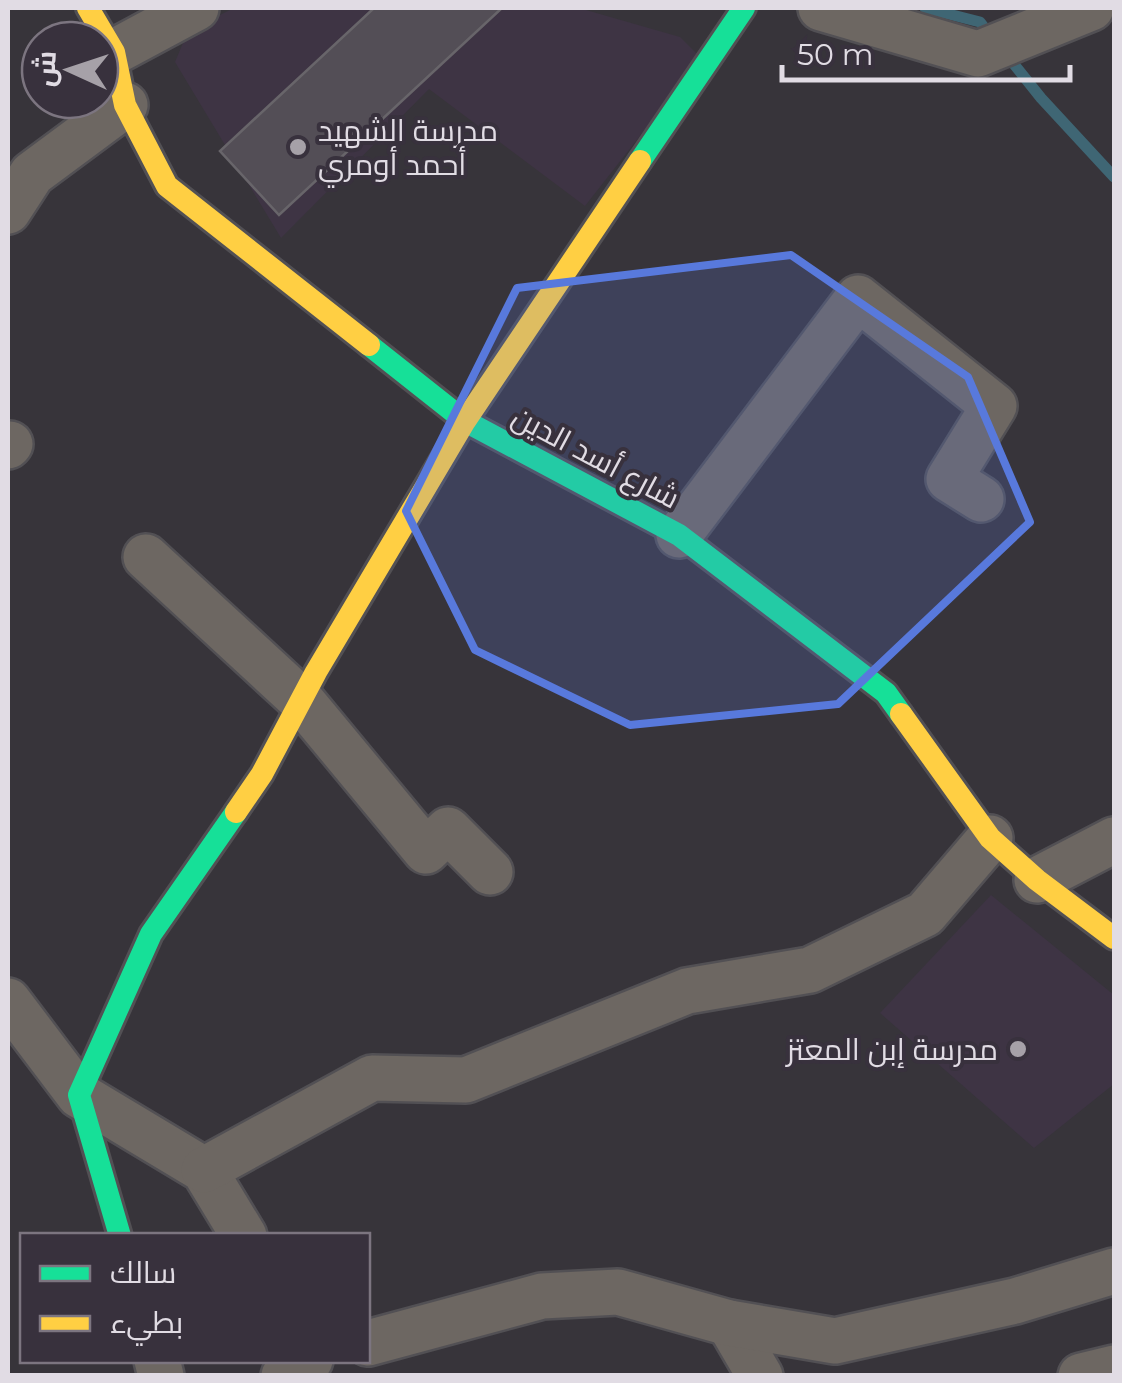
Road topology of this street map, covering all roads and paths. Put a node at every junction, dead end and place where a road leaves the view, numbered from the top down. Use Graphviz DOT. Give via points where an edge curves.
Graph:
graph roads {
  1 [pos="196,8"];
  2 [pos="744,8"];
  3 [pos="820,8"];
  4 [pos="1091,8"];
  5 [pos="120,49"];
  6 [pos="120,81"];
  7 [pos="125,105"];
  8 [pos="8,210"];
  9 [pos="466,421"];
  10 [pos="980,498"];
  11 [pos="679,535"];
  12 [pos="146,557"];
  13 [pos="301,700"];
  14 [pos="990,838"];
  15 [pos="1114,840"];
  16 [pos="490,872"];
  17 [pos="1038,880"];
  18 [pos="1114,938"];
  19 [pos="8,1001"];
  20 [pos="79,1096"];
  21 [pos="204,1170"];
  22 [pos="119,1233"];
  23 [pos="242,1233"];
  24 [pos="1114,1271"];
  25 [pos="729,1323"];
  26 [pos="370,1342"];
  27 [pos="1114,1368"];
  28 [pos="760,1376"];
  29 [pos="1080,1376"];
  1 -- 5 [label="street"];
  2 -- 9 [label="street"];
  3 -- 4 [label="street" via="978,54"];
  6 -- 7 [label="street, شارع أسد الدين"];
  7 -- 8 [label="street" via="32,174"];
  7 -- 9 [label="street, شارع أسد الدين" via="168,186"];
  9 -- 11 [label="street, شارع أسد الدين"];
  9 -- 13 [label="street"];
  10 -- 11 [label="street" via="949,479 994,406 858,298"];
  11 -- 14 [label="street, شارع أسد الدين" via="886,693"];
  12 -- 13 [label="street"];
  13 -- 16 [label="street" via="426,851 448,830"];
  13 -- 20 [label="street" via="262,774 151,934"];
  14 -- 17 [label="street, شارع أسد الدين"];
  14 -- 21 [label="street" via="926,914 810,970 688,992 466,1080 372,1078"];
  15 -- 17 [label="street"];
  17 -- 18 [label="street, شارع أسد الدين"];
  19 -- 20 [label="street"];
  20 -- 21 [label="street"];
  20 -- 22 [label="street"];
  21 -- 23 [label="street"];
  24 -- 25 [label="street" via="1016,1301 835,1341"];
  25 -- 26 [label="street" via="618,1292 542,1296"];
  25 -- 28 [label="street"];
  27 -- 29 [label="street"];
}
